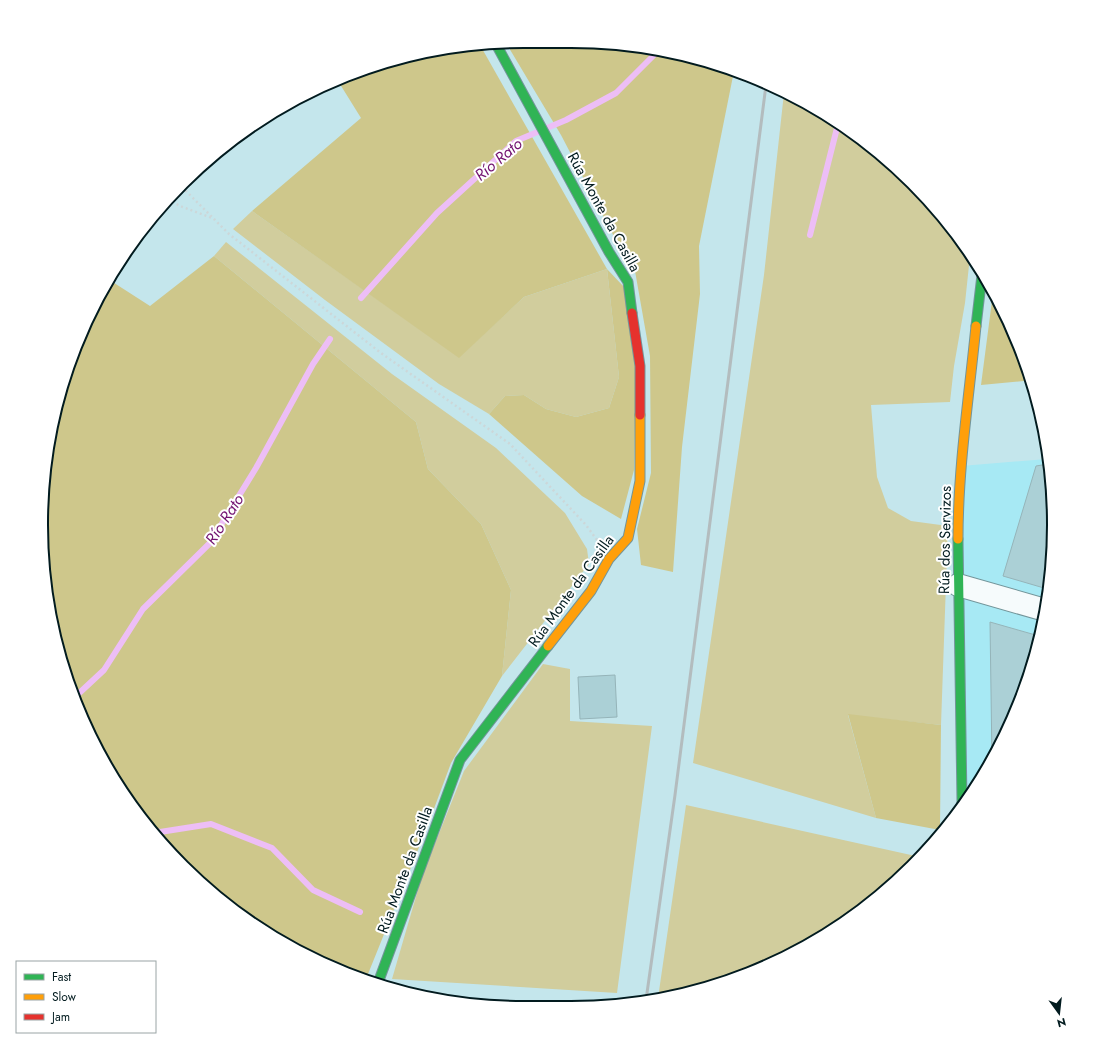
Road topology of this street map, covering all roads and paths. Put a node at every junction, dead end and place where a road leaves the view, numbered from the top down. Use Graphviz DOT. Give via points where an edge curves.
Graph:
graph roads {
  1 [pos="499,49"];
  2 [pos="186,190"];
  3 [pos="174,202"];
  4 [pos="214,218"];
  5 [pos="981,283"];
  6 [pos="609,559"];
  7 [pos="958,585"];
  8 [pos="1039,608"];
  9 [pos="962,797"];
  10 [pos="380,979"];
  1 -- 6 [label="street, Rúa Monte da Casilla" via="609,252 628,282 640,366 640,481 628,538"];
  2 -- 4 [label="path"];
  3 -- 4 [label="path"];
  4 -- 6 [label="path" via="229,234 381,353 510,444 586,525"];
  5 -- 7 [label="street, Rúa dos Servizos" via="961,466"];
  6 -- 10 [label="street, Rúa Monte da Casilla" via="591,591 460,760"];
  7 -- 8 [label="street"];
  7 -- 9 [label="street, Rúa dos Servizos"];
}
